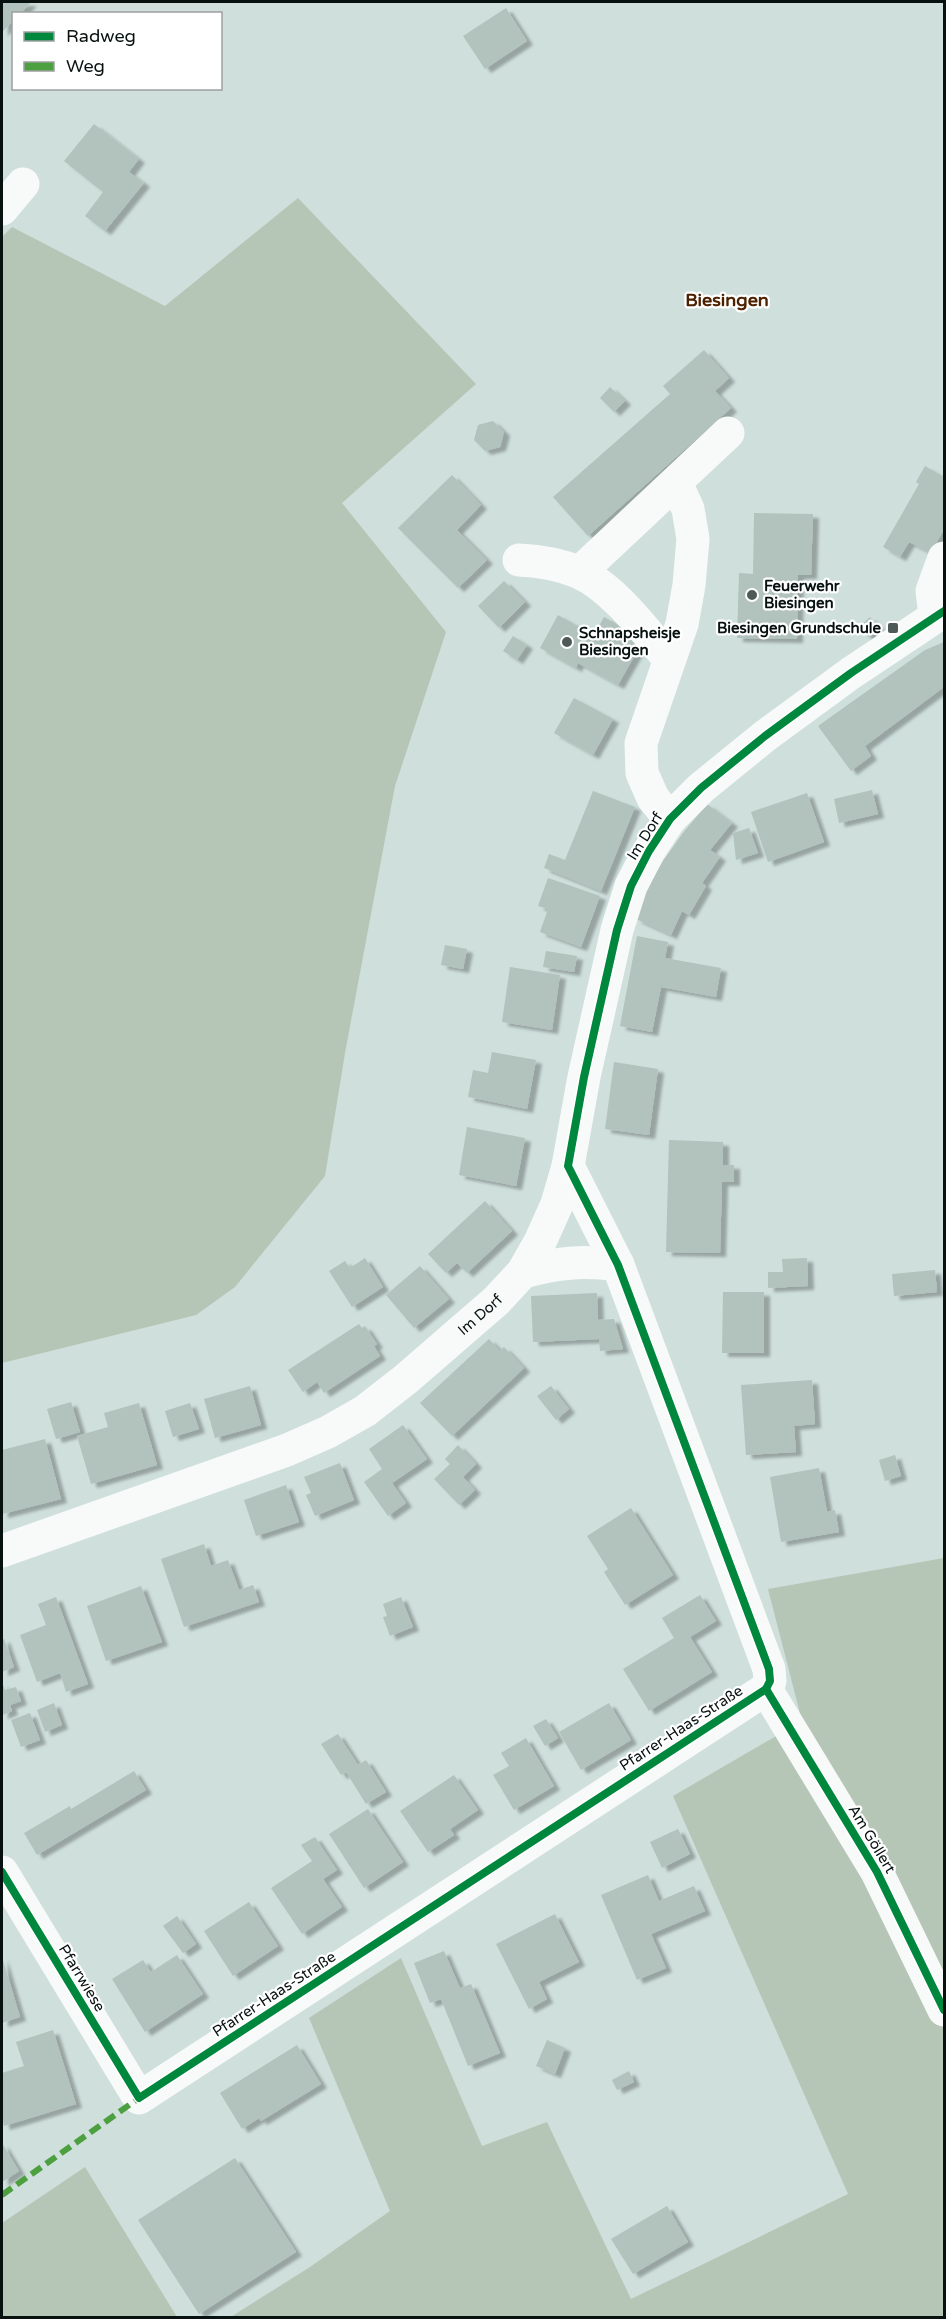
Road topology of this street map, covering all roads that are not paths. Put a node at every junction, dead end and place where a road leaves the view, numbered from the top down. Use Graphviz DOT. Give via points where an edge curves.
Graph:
graph roads {
  1 [pos="23,184"];
  2 [pos="2,209"];
  3 [pos="728,434"];
  4 [pos="676,483"];
  5 [pos="945,558"];
  6 [pos="519,560"];
  7 [pos="580,572"];
  8 [pos="940,613"];
  9 [pos="669,659"];
  10 [pos="670,819"];
  11 [pos="568,1166"];
  12 [pos="618,1265"];
  13 [pos="523,1272"];
  14 [pos="2,1551"];
  15 [pos="766,1689"];
  16 [pos="2,1872"];
  17 [pos="942,1999"];
  18 [pos="139,2098"];
  1 -- 2 [label="street"];
  3 -- 4 [label="street"];
  4 -- 7 [label="street"];
  4 -- 9 [label="street, Im Dorf" via="688,509 693,539 682,624"];
  5 -- 8 [label="street, Im Dorf" via="932,591"];
  6 -- 7 [label="street" via="546,561"];
  7 -- 9 [label="street" via="607,591"];
  8 -- 10 [label="street, Im Dorf" via="765,736"];
  9 -- 10 [label="street, Im Dorf" via="641,743 642,773 653,798"];
  10 -- 11 [label="street, Im Dorf" via="631,886 617,930"];
  11 -- 12 [label="street, Pfarrer-Haas-Straße"];
  11 -- 13 [label="street, Im Dorf" via="557,1204"];
  12 -- 13 [label="street" via="571,1262"];
  12 -- 15 [label="street, Pfarrer-Haas-Straße" via="769,1669"];
  13 -- 14 [label="street, Im Dorf" via="496,1301 406,1379 365,1411 328,1432"];
  15 -- 17 [label="street, Am Göllert" via="877,1872"];
  15 -- 18 [label="street, Pfarrer-Haas-Straße"];
  16 -- 18 [label="street, Pfarrwiese"];
}
